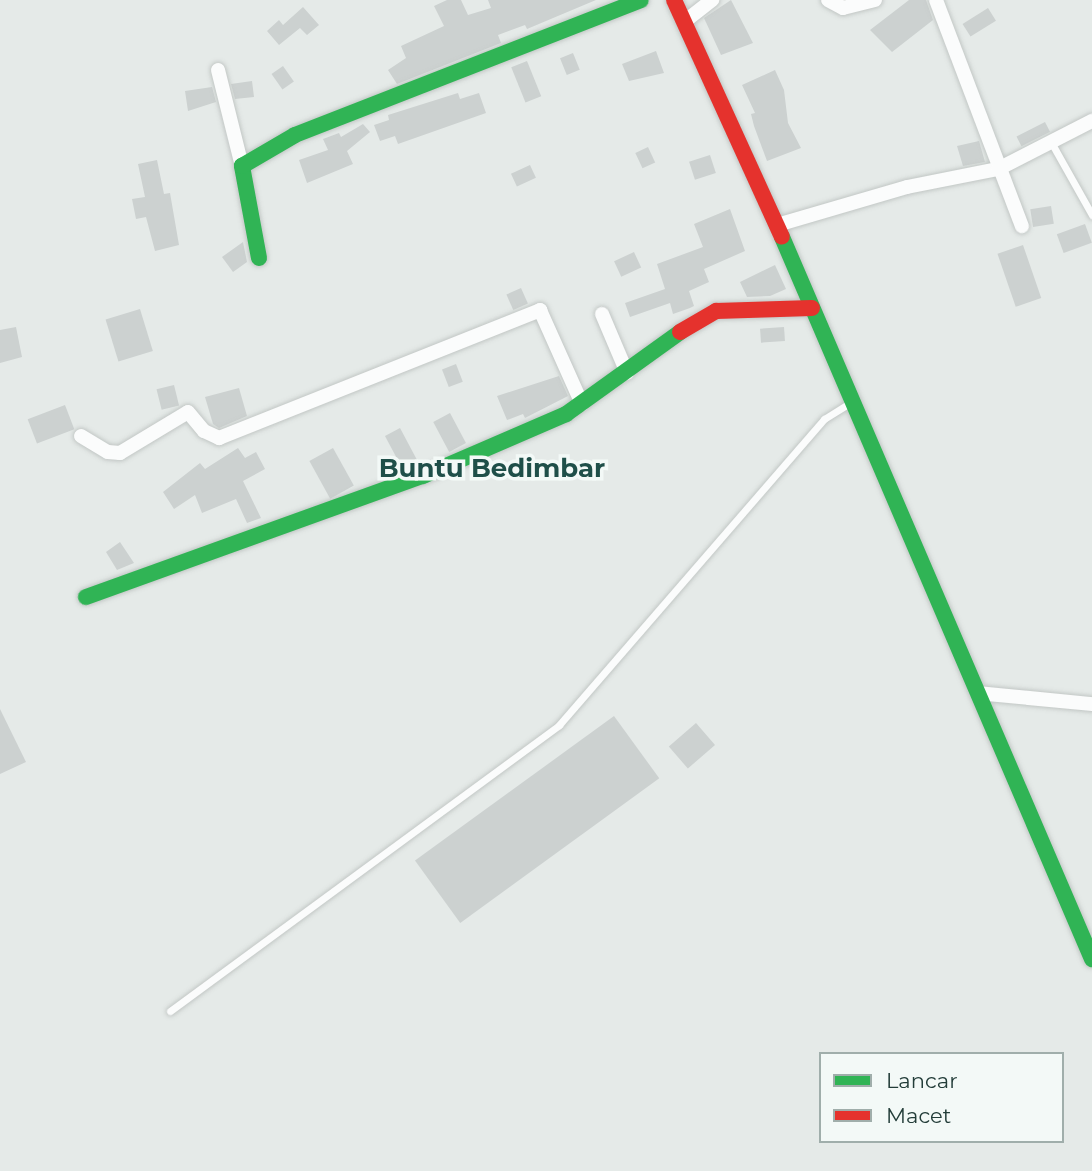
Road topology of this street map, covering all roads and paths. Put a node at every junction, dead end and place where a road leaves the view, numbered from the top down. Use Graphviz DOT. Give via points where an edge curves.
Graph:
graph roads {
  1 [pos="640,0"];
  2 [pos="674,0"];
  3 [pos="712,0"];
  4 [pos="828,0"];
  5 [pos="875,0"];
  6 [pos="936,0"];
  7 [pos="684,22"];
  8 [pos="218,70"];
  9 [pos="1092,121"];
  10 [pos="1051,142"];
  11 [pos="242,166"];
  12 [pos="998,169"];
  13 [pos="1092,215"];
  14 [pos="777,225"];
  15 [pos="1022,226"];
  16 [pos="259,258"];
  17 [pos="812,308"];
  18 [pos="602,314"];
  19 [pos="627,373"];
  20 [pos="852,401"];
  21 [pos="582,404"];
  22 [pos="81,436"];
  23 [pos="86,597"];
  24 [pos="982,704"];
  25 [pos="1092,704"];
  26 [pos="1092,959"];
  27 [pos="170,1011"];
  1 -- 11 [label="street" via="448,79 295,135"];
  2 -- 7 [label="street"];
  3 -- 7 [label="street"];
  4 -- 5 [label="street" via="843,8"];
  6 -- 12 [label="street"];
  7 -- 14 [label="street"];
  8 -- 11 [label="street"];
  9 -- 10 [label="street"];
  10 -- 12 [label="street"];
  10 -- 13 [label="lane"];
  11 -- 16 [label="street"];
  12 -- 14 [label="street" via="907,187"];
  12 -- 15 [label="street"];
  14 -- 17 [label="street"];
  17 -- 19 [label="street" via="716,311 690,323"];
  17 -- 20 [label="street"];
  18 -- 19 [label="street"];
  19 -- 21 [label="street"];
  20 -- 24 [label="street"];
  20 -- 27 [label="lane" via="824,419 559,725"];
  21 -- 22 [label="street" via="541,310 219,438 204,431 188,412 120,453 108,452"];
  21 -- 23 [label="street" via="423,475"];
  24 -- 25 [label="street"];
  24 -- 26 [label="street"];
}
